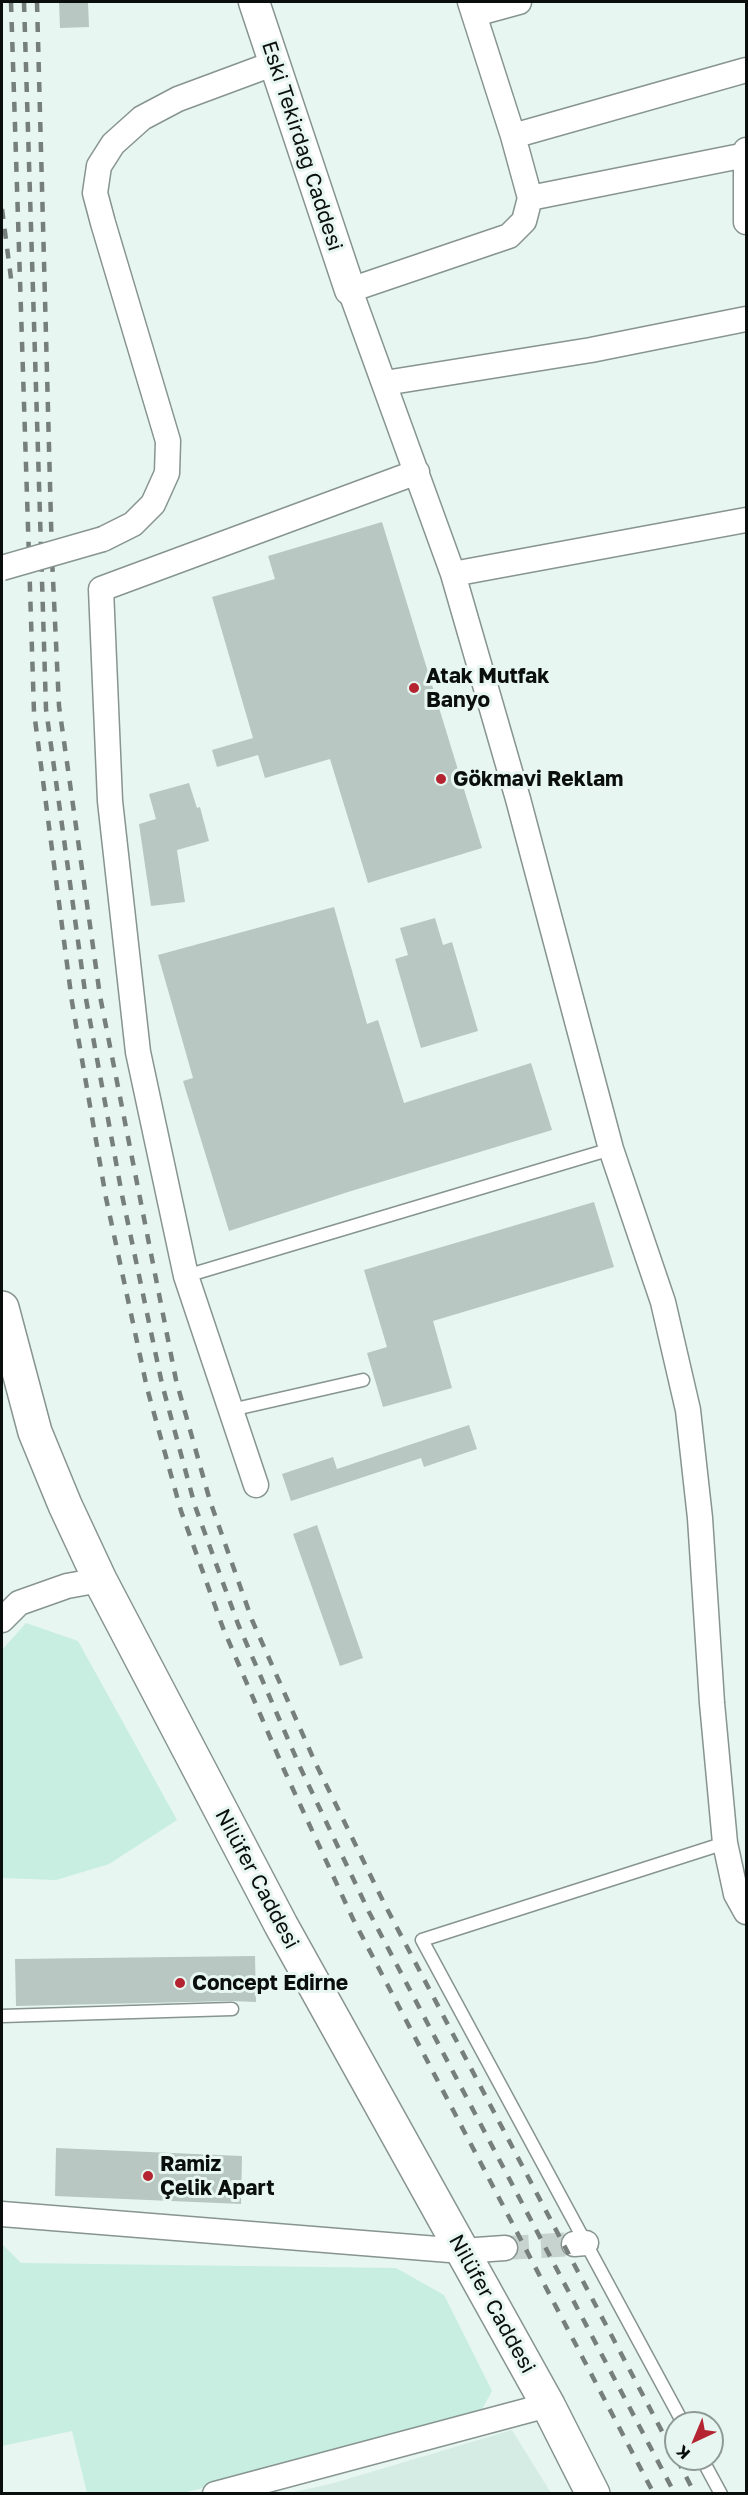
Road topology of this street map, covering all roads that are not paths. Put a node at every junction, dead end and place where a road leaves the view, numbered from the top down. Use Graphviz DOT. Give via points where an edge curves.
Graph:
graph roads {
  1 [pos="254,2"];
  2 [pos="519,2"];
  3 [pos="473,8"];
  4 [pos="275,63"];
  5 [pos="747,70"];
  6 [pos="513,136"];
  7 [pos="746,152"];
  8 [pos="530,198"];
  9 [pos="747,222"];
  10 [pos="350,290"];
  11 [pos="747,319"];
  12 [pos="385,383"];
  13 [pos="417,472"];
  14 [pos="747,520"];
  15 [pos="2,568"];
  16 [pos="453,574"];
  17 [pos="611,1149"];
  18 [pos="186,1276"];
  19 [pos="2,1308"];
  20 [pos="363,1380"];
  21 [pos="231,1410"];
  22 [pos="256,1485"];
  23 [pos="100,1580"];
  24 [pos="2,1620"];
  25 [pos="725,1843"];
  26 [pos="747,1912"];
  27 [pos="232,2009"];
  28 [pos="2,2016"];
  29 [pos="2,2214"];
  30 [pos="506,2248"];
  31 [pos="462,2251"];
  32 [pos="548,2405"];
  33 [pos="676,2411"];
  34 [pos="709,2471"];
  35 [pos="215,2493"];
  36 [pos="593,2493"];
  37 [pos="721,2493"];
  1 -- 4 [label="street, Eski Tekirdağ Caddesi"];
  2 -- 3 [label="street"];
  3 -- 6 [label="street"];
  4 -- 10 [label="street, Eski Tekirdağ Caddesi"];
  4 -- 15 [label="street, bridge" via="178,99 142,118 113,144 99,166 95,193 168,441 167,474 153,504 133,524 103,539"];
  5 -- 6 [label="street"];
  6 -- 8 [label="street"];
  7 -- 8 [label="street"];
  7 -- 9 [label="street"];
  8 -- 10 [label="street" via="524,221 509,236"];
  10 -- 12 [label="street"];
  11 -- 12 [label="street" via="591,350"];
  12 -- 13 [label="street"];
  13 -- 16 [label="street"];
  13 -- 18 [label="street" via="101,589 110,801 138,1052"];
  14 -- 16 [label="street"];
  16 -- 17 [label="street" via="518,799"];
  17 -- 18 [label="lane"];
  17 -- 25 [label="street" via="663,1302 687,1410 700,1518"];
  18 -- 21 [label="street"];
  19 -- 23 [label="main road, Nilüfer Caddesi" via="34,1432"];
  20 -- 21 [label="lane"];
  21 -- 22 [label="street"];
  23 -- 24 [label="street" via="67,1586 19,1603"];
  23 -- 31 [label="main road, Nilüfer Caddesi" via="281,1925"];
  25 -- 26 [label="street" via="736,1894"];
  25 -- 33 [label="lane" via="422,1940 580,2244"];
  27 -- 28 [label="lane"];
  29 -- 31 [label="street"];
  30 -- 31 [label="street"];
  31 -- 32 [label="main road, Nilüfer Caddesi"];
  32 -- 35 [label="street"];
  32 -- 36 [label="main road, Nilüfer Caddesi"];
  34 -- 37 [label="lane"];
}
